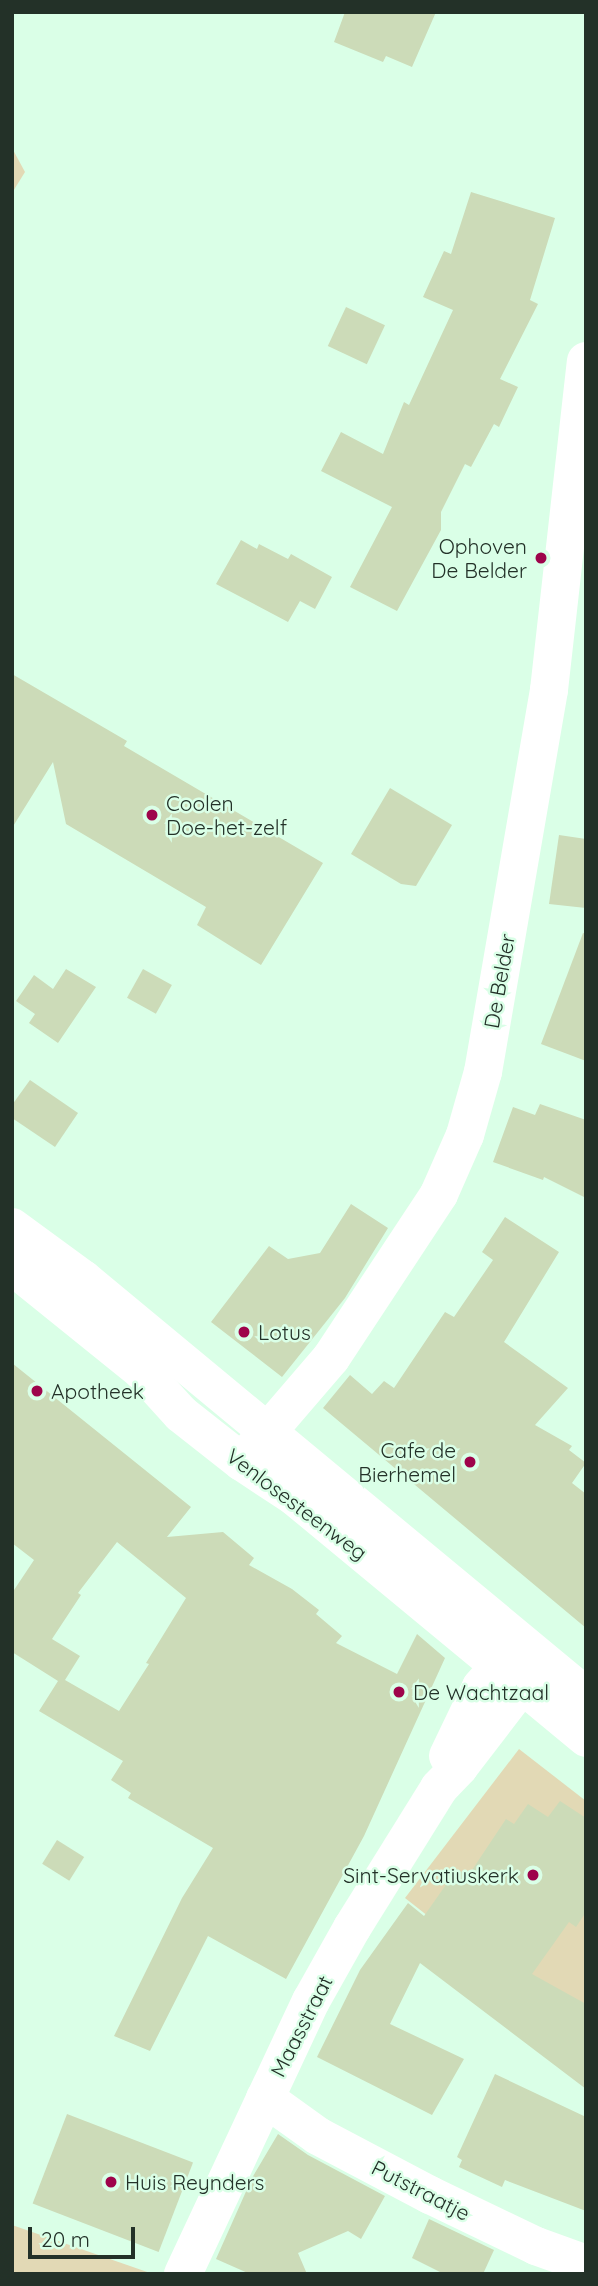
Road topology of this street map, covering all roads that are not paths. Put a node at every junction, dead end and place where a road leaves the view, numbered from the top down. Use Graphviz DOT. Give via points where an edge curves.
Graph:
graph roads {
  1 [pos="586,361"];
  2 [pos="583,431"];
  3 [pos="12,1227"];
  4 [pos="12,1266"];
  5 [pos="266,1432"];
  6 [pos="242,1462"];
  7 [pos="518,1668"];
  8 [pos="574,1690"];
  9 [pos="586,1738"];
  10 [pos="265,2098"];
  11 [pos="586,2264"];
  12 [pos="183,2274"];
  1 -- 2 [label="street, De Belder"];
  2 -- 5 [label="street, De Belder" via="549,690 483,1072 465,1135 439,1194 331,1358"];
  3 -- 5 [label="street, Venlosesteenweg"];
  4 -- 6 [label="street, Venlosesteenweg" via="141,1370 181,1413"];
  5 -- 6 [label="street, De Belder"];
  5 -- 7 [label="street, Venlosesteenweg"];
  6 -- 7 [label="street, Venlosesteenweg" via="295,1497"];
  7 -- 8 [label="street, Venlosesteenweg"];
  7 -- 10 [label="street, Maasstraat" via="475,1698 439,1788 345,1940"];
  8 -- 9 [label="street, Venlosesteenweg"];
  10 -- 11 [label="street, Putstraatje" via="318,2136 430,2195 536,2246"];
  10 -- 12 [label="street, Maasstraat"];
}
